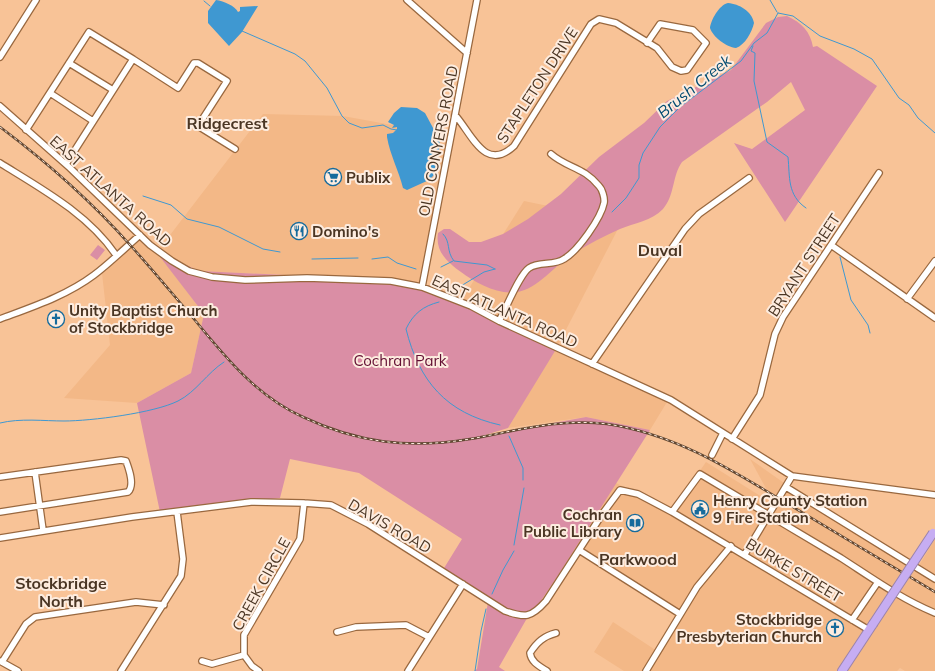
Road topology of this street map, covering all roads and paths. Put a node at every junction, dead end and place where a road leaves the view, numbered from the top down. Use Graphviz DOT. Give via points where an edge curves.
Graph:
graph roads {
  1 [pos="36,0"];
  2 [pos="407,0"];
  3 [pos="477,0"];
  4 [pos="648,43"];
  5 [pos="467,53"];
  6 [pos="0,57"];
  7 [pos="133,59"];
  8 [pos="69,63"];
  9 [pos="113,90"];
  10 [pos="50,93"];
  11 [pos="0,106"];
  12 [pos="455,115"];
  13 [pos="93,121"];
  14 [pos="26,130"];
  15 [pos="234,149"];
  16 [pos="551,154"];
  17 [pos="0,163"];
  18 [pos="66,164"];
  19 [pos="879,173"];
  20 [pos="749,178"];
  21 [pos="140,235"];
  22 [pos="832,245"];
  23 [pos="116,255"];
  24 [pos="935,260"];
  25 [pos="422,287"];
  26 [pos="907,299"];
  27 [pos="935,318"];
  28 [pos="0,320"];
  29 [pos="499,321"];
  30 [pos="592,364"];
  31 [pos="723,433"];
  32 [pos="732,439"];
  33 [pos="712,455"];
  34 [pos="35,472"];
  35 [pos="792,476"];
  36 [pos="0,477"];
  37 [pos="786,487"];
  38 [pos="620,490"];
  39 [pos="935,495"];
  40 [pos="304,503"];
  41 [pos="40,505"];
  42 [pos="0,512"];
  43 [pos="177,512"];
  44 [pos="672,512"];
  45 [pos="770,515"];
  46 [pos="43,530"];
  47 [pos="934,532"];
  48 [pos="0,538"];
  49 [pos="731,546"];
  50 [pos="579,550"];
  51 [pos="745,554"];
  52 [pos="935,579"];
  53 [pos="878,582"];
  54 [pos="463,584"];
  55 [pos="164,605"];
  56 [pos="935,613"];
  57 [pos="680,614"];
  58 [pos="852,620"];
  59 [pos="871,627"];
  60 [pos="337,632"];
  61 [pos="556,633"];
  62 [pos="428,637"];
  63 [pos="244,655"];
  64 [pos="1,661"];
  65 [pos="202,661"];
  66 [pos="18,671"];
  67 [pos="121,671"];
  68 [pos="259,671"];
  69 [pos="408,671"];
  70 [pos="547,671"];
  71 [pos="646,671"];
  72 [pos="842,671"];
  1 -- 6 [label="street"];
  2 -- 5 [label="street"];
  3 -- 5 [label="street, OLD CONYERS ROAD"];
  4 -- 4 [label="street, STAPLETON DRIVE" via="657,48 672,67 685,71 706,43 693,30 660,24"];
  4 -- 12 [label="street, STAPLETON DRIVE" via="616,23 599,19 591,24 514,146 506,154 495,156 480,149"];
  5 -- 12 [label="street, OLD CONYERS ROAD"];
  7 -- 8 [label="street" via="89,32"];
  7 -- 9 [label="street"];
  7 -- 15 [label="street" via="178,88 194,63 227,81 198,126"];
  8 -- 9 [label="street"];
  8 -- 10 [label="street"];
  9 -- 13 [label="street"];
  10 -- 13 [label="street"];
  10 -- 14 [label="street"];
  11 -- 14 [label="street, EAST ATLANTA ROAD"];
  12 -- 25 [label="street, OLD CONYERS ROAD"];
  13 -- 18 [label="street"];
  14 -- 18 [label="street, EAST ATLANTA ROAD"];
  16 -- 29 [label="street" via="589,174 600,187 605,201 597,219 569,256 556,263 534,266 522,276"];
  17 -- 23 [label="street" via="79,215"];
  18 -- 21 [label="street, EAST ATLANTA ROAD"];
  19 -- 22 [label="street, BRYANT STREET"];
  20 -- 30 [label="street" via="699,214 685,229"];
  21 -- 23 [label="street"];
  21 -- 25 [label="street, EAST ATLANTA ROAD" via="154,249 179,266 212,277 245,280 306,278 390,281"];
  22 -- 26 [label="street"];
  22 -- 32 [label="street, BRYANT STREET" via="783,317 775,334 760,395"];
  23 -- 28 [label="street" via="95,275 69,291"];
  24 -- 26 [label="street"];
  25 -- 29 [label="street, EAST ATLANTA ROAD" via="471,306"];
  26 -- 27 [label="street"];
  29 -- 30 [label="street, EAST ATLANTA ROAD"];
  30 -- 31 [label="street, EAST ATLANTA ROAD" via="671,400"];
  31 -- 32 [label="street, EAST ATLANTA ROAD"];
  31 -- 33 [label="street"];
  32 -- 35 [label="street, EAST ATLANTA ROAD"];
  34 -- 36 [label="street"];
  34 -- 41 [label="street"];
  34 -- 41 [label="street" via="121,460 126,461 132,484 128,492"];
  35 -- 37 [label="street"];
  35 -- 39 [label="street, EAST ATLANTA ROAD"];
  37 -- 45 [label="street"];
  37 -- 52 [label="street"];
  38 -- 44 [label="street, BURKE STREET" via="638,494"];
  38 -- 50 [label="street, DAVIS ROAD"];
  40 -- 43 [label="street, DAVIS ROAD" via="251,502"];
  40 -- 54 [label="street, DAVIS ROAD" via="331,505 368,524"];
  40 -- 63 [label="street, CREEK CIRCLE" via="300,539 244,635"];
  41 -- 42 [label="street"];
  41 -- 46 [label="street"];
  43 -- 46 [label="street, DAVIS ROAD"];
  43 -- 55 [label="street" via="183,570"];
  44 -- 45 [label="street" via="700,474"];
  44 -- 49 [label="street, BURKE STREET"];
  45 -- 51 [label="street"];
  45 -- 53 [label="street"];
  46 -- 48 [label="street, DAVIS ROAD"];
  47 -- 59 [label="highway, bridge"];
  49 -- 51 [label="street, BURKE STREET"];
  49 -- 57 [label="street" via="697,587"];
  50 -- 54 [label="street, DAVIS ROAD" via="546,602 530,615 519,616 505,611"];
  50 -- 57 [label="street"];
  51 -- 58 [label="street, BURKE STREET"];
  53 -- 56 [label="street" via="901,598"];
  53 -- 58 [label="street"];
  54 -- 62 [label="street"];
  55 -- 64 [label="street" via="136,602 38,616 26,624"];
  55 -- 67 [label="street"];
  57 -- 71 [label="street"];
  58 -- 59 [label="street, BURKE STREET"];
  59 -- 72 [label="highway"];
  60 -- 62 [label="street" via="356,627 406,625"];
  61 -- 70 [label="street" via="546,636 530,653 530,658"];
  62 -- 69 [label="street"];
  63 -- 65 [label="street" via="212,664"];
  63 -- 68 [label="street, CREEK CIRCLE"];
  64 -- 66 [label="street"];
}
